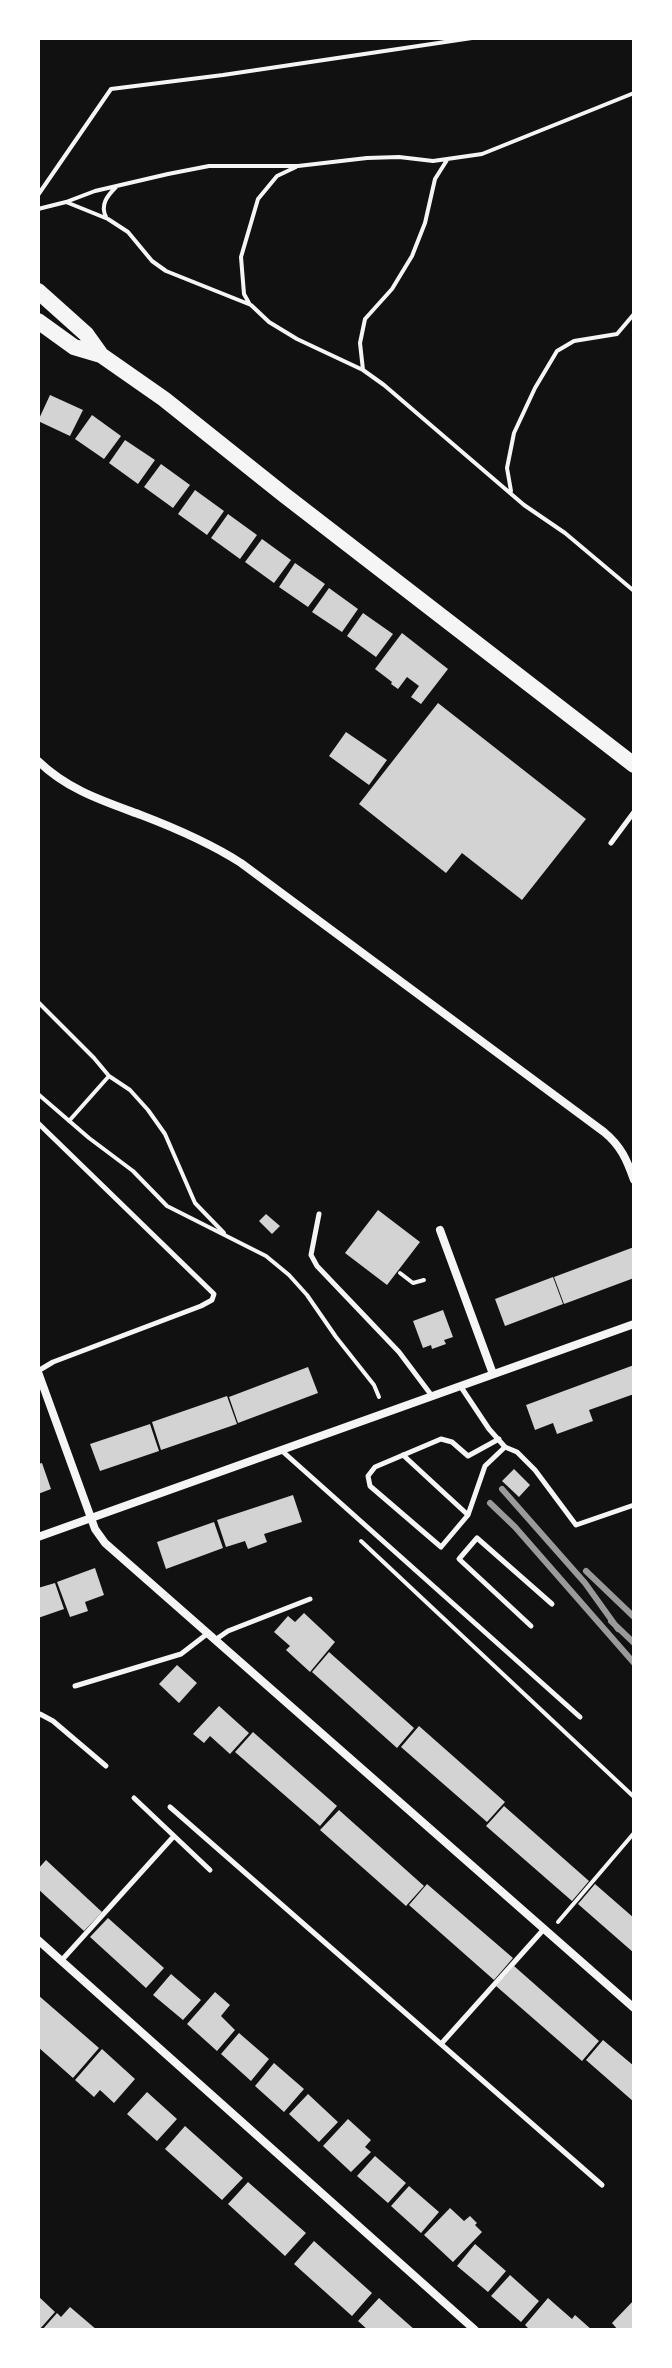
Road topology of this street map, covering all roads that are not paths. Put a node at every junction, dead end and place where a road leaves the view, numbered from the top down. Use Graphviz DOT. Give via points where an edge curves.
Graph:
graph roads {
  1 [pos="38,291"];
  2 [pos="38,321"];
  3 [pos="101,355"];
  4 [pos="38,761"];
  5 [pos="634,765"];
  6 [pos="634,812"];
  7 [pos="611,843"];
  8 [pos="38,1123"];
  9 [pos="631,1164"];
  10 [pos="634,1180"];
  11 [pos="319,1214"];
  12 [pos="440,1230"];
  13 [pos="634,1324"];
  14 [pos="38,1372"];
  15 [pos="493,1374"];
  16 [pos="461,1386"];
  17 [pos="432,1396"];
  18 [pos="499,1439"];
  19 [pos="505,1447"];
  20 [pos="280,1449"];
  21 [pos="403,1455"];
  22 [pos="634,1505"];
  23 [pos="468,1515"];
  24 [pos="91,1518"];
  25 [pos="38,1537"];
  26 [pos="310,1599"];
  27 [pos="552,1604"];
  28 [pos="531,1626"];
  29 [pos="211,1638"];
  30 [pos="75,1686"];
  31 [pos="38,1716"];
  32 [pos="580,1717"];
  33 [pos="106,1766"];
  34 [pos="134,1798"];
  35 [pos="170,1807"];
  36 [pos="174,1836"];
  37 [pos="210,1870"];
  38 [pos="544,1929"];
  39 [pos="38,1940"];
  40 [pos="61,1961"];
  41 [pos="634,2008"];
  42 [pos="441,2045"];
  43 [pos="602,2185"];
  44 [pos="475,2330"];
  1 -- 3 [label="highway" via="86,334"];
  2 -- 3 [label="highway" via="74,347"];
  3 -- 5 [label="highway"];
  4 -- 9 [label="street" via="87,795 241,863 615,1140"];
  6 -- 7 [label="lane"];
  8 -- 14 [label="lane" via="214,1294 201,1306"];
  9 -- 10 [label="street"];
  11 -- 17 [label="lane" via="311,1255 317,1266 399,1352"];
  12 -- 15 [label="street"];
  13 -- 15 [label="street"];
  14 -- 24 [label="street"];
  15 -- 16 [label="street"];
  16 -- 17 [label="street"];
  16 -- 18 [label="lane"];
  17 -- 20 [label="street"];
  18 -- 19 [label="lane"];
  18 -- 21 [label="lane" via="468,1456 441,1439"];
  19 -- 22 [label="lane" via="535,1470 576,1525"];
  19 -- 23 [label="lane" via="485,1466"];
  20 -- 24 [label="street"];
  20 -- 32 [label="lane"];
  21 -- 23 [label="lane"];
  21 -- 23 [label="lane" via="375,1467 368,1476 370,1486 441,1547"];
  24 -- 25 [label="street"];
  24 -- 29 [label="street" via="105,1543"];
  26 -- 29 [label="lane"];
  27 -- 28 [label="lane" via="477,1538 459,1559"];
  29 -- 30 [label="lane" via="181,1654"];
  29 -- 38 [label="street"];
  31 -- 33 [label="lane" via="53,1721"];
  34 -- 36 [label="lane"];
  35 -- 42 [label="lane"];
  36 -- 37 [label="lane"];
  36 -- 40 [label="lane"];
  38 -- 41 [label="street"];
  38 -- 42 [label="lane"];
  39 -- 40 [label="street"];
  40 -- 44 [label="street"];
  42 -- 43 [label="lane"];
}
